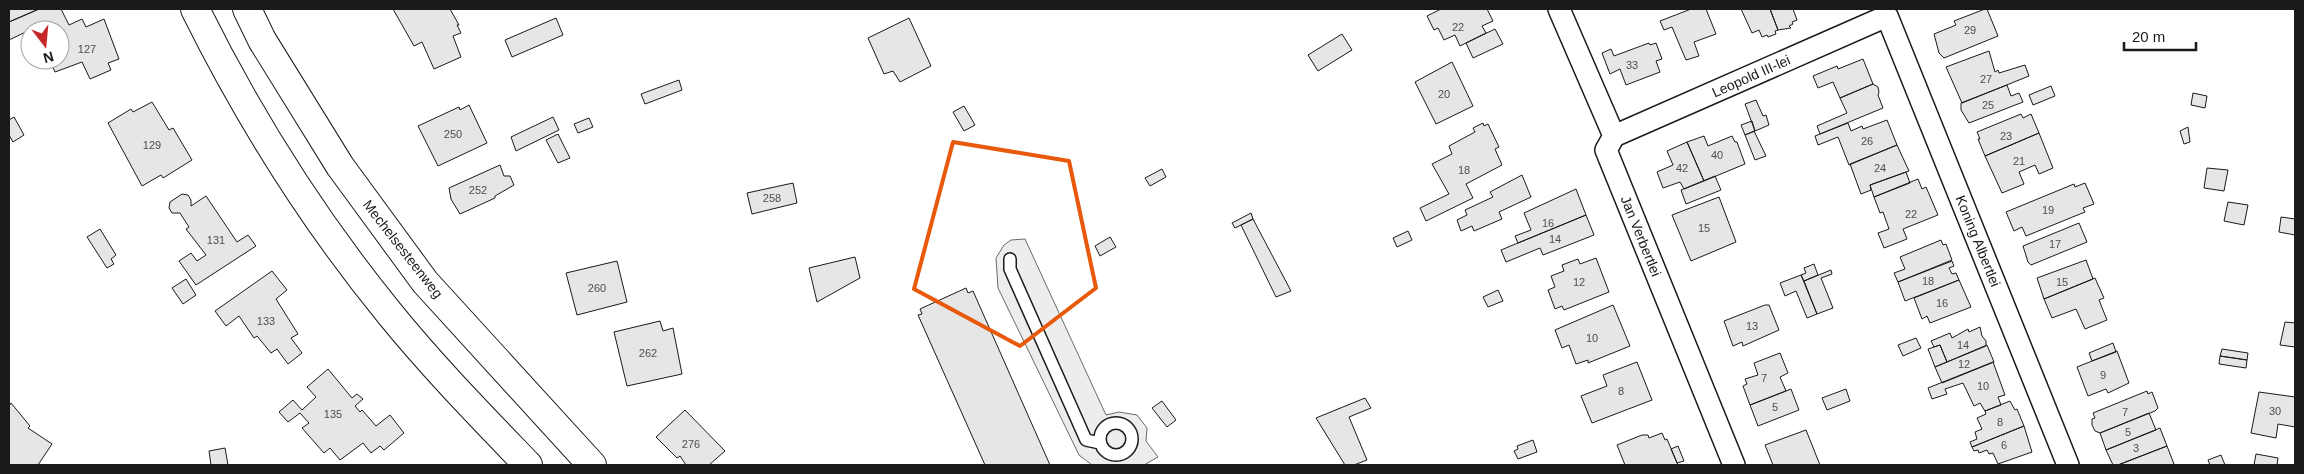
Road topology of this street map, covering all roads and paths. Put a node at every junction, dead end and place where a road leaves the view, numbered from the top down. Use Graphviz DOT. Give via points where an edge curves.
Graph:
graph roads {
  1 [pos="195,9"];
  2 [pos="247,9"];
  3 [pos="1559,9"];
  4 [pos="1887,16"];
  5 [pos="1614,136"];
  6 [pos="1010,259"];
  7 [pos="528,465"];
  8 [pos="592,465"];
  9 [pos="1123,465"];
  10 [pos="1734,465"];
  11 [pos="2068,465"];
  1 -- 7 [label="main road" via="223,66 302,196 390,314"];
  2 -- 8 [label="main road, Mechelsesteenweg" via="262,40 340,166 425,282"];
  3 -- 5 [label="street"];
  4 -- 5 [label="street, Leopold III-lei"];
  4 -- 11 [label="street, Koning Albertlei"];
  5 -- 10 [label="street, Jan Verbertlei" via="1606,150"];
  6 -- 9 [label="lane" via="1010,269 1086,440 1103,447"];
}
